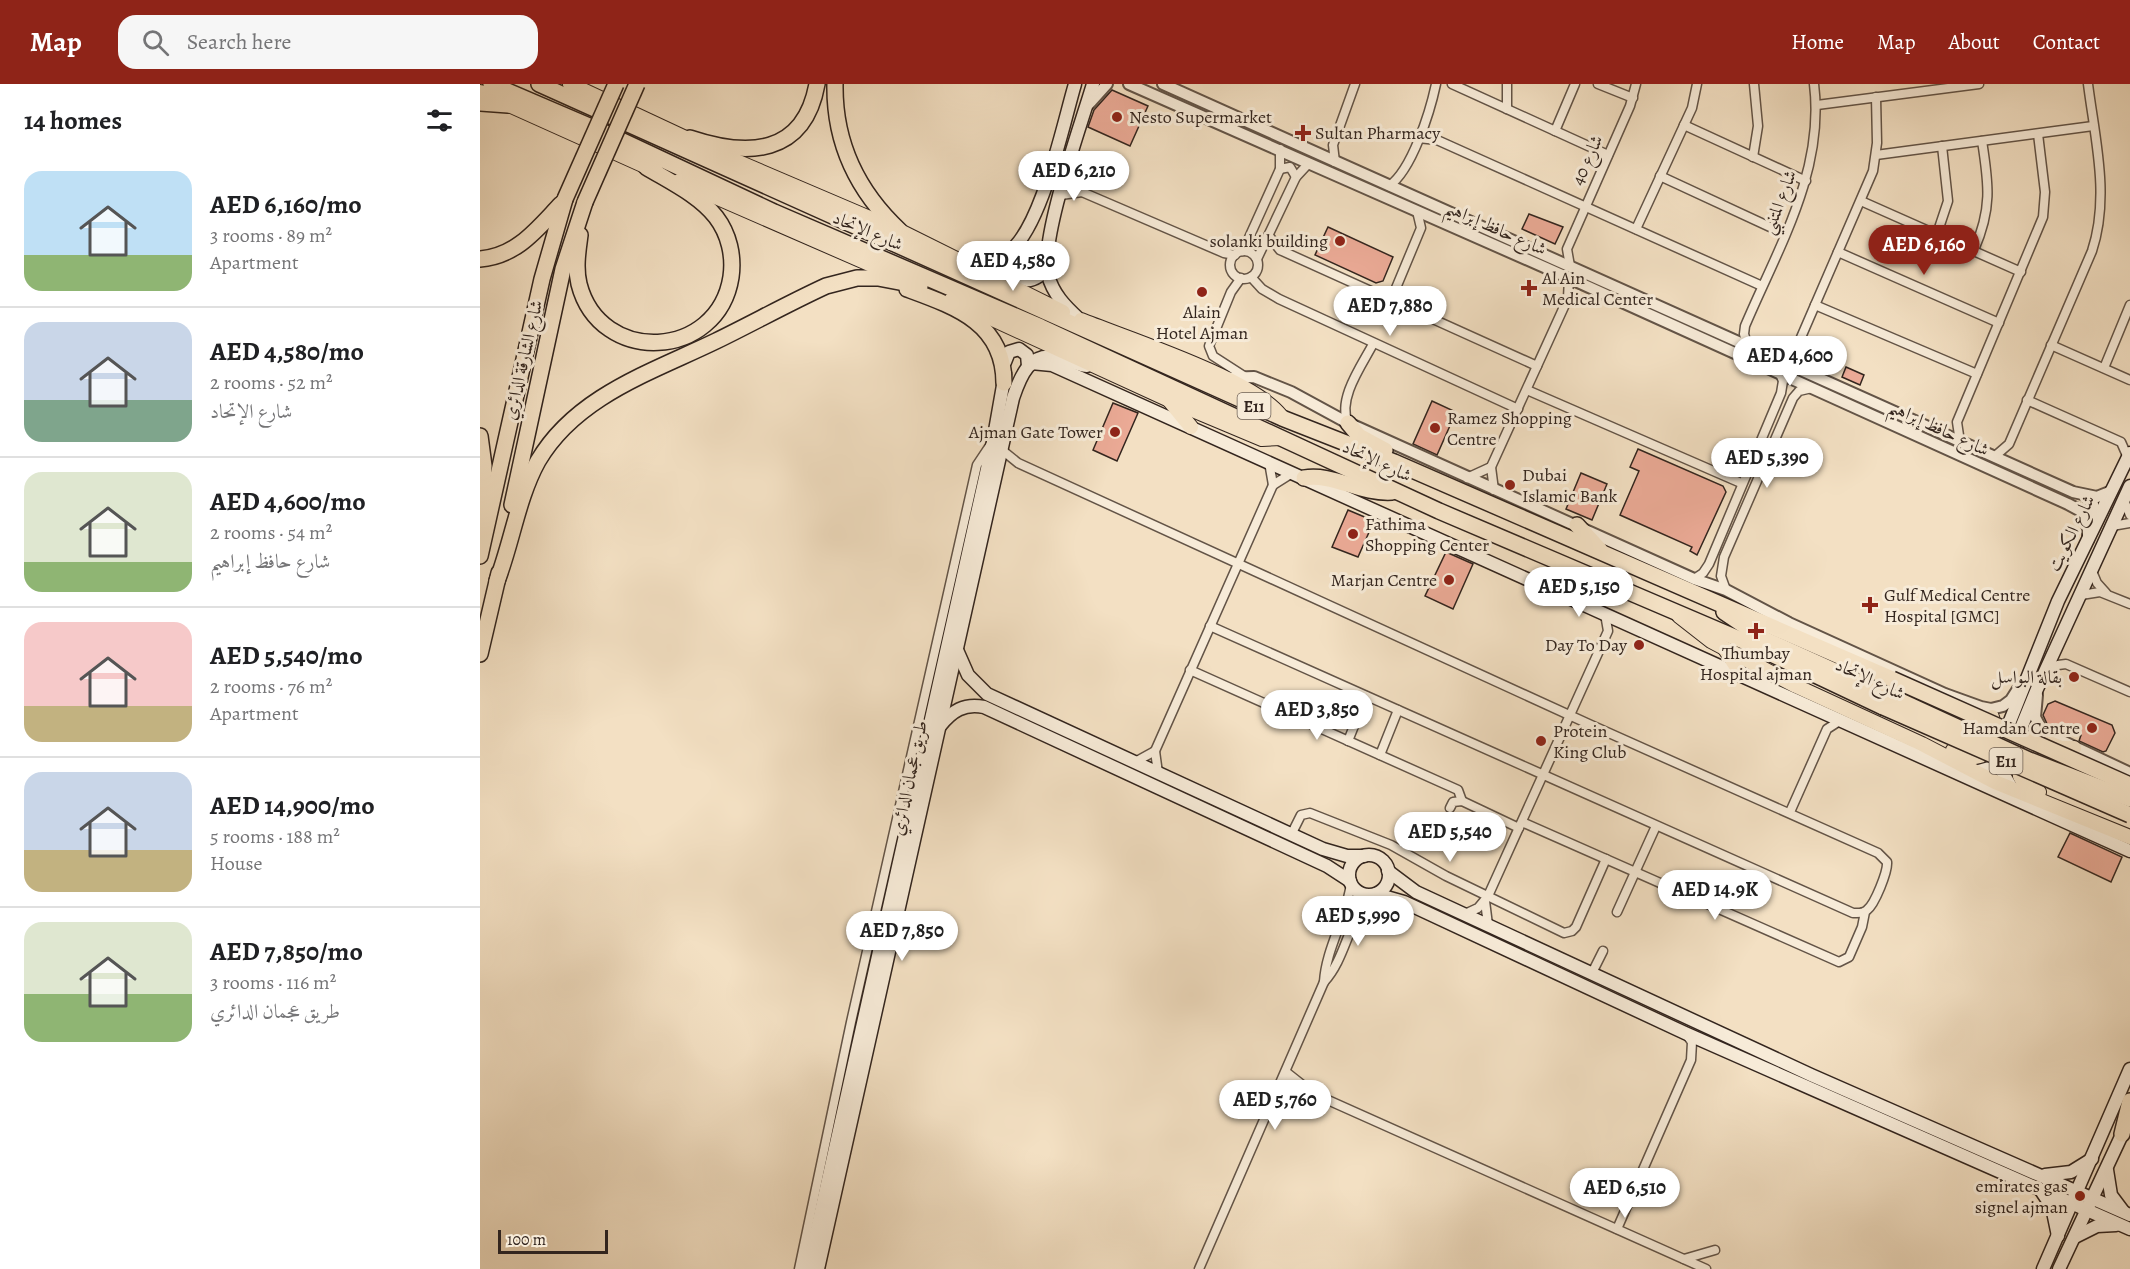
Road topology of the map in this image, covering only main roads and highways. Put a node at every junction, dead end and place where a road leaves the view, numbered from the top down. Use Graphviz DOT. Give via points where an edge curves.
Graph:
graph roads {
  1 [pos="491,84"];
  2 [pos="539,84"];
  3 [pos="616,84"];
  4 [pos="637,84"];
  5 [pos="816,84"];
  6 [pos="835,84"];
  7 [pos="1075,84"];
  8 [pos="1093,84"];
  9 [pos="573,85"];
  10 [pos="480,92"];
  11 [pos="480,103"];
  12 [pos="508,105"];
  13 [pos="690,138"];
  14 [pos="646,167"];
  15 [pos="565,199"];
  16 [pos="585,202"];
  17 [pos="1039,204"];
  18 [pos="1053,221"];
  19 [pos="900,231"];
  20 [pos="480,259"];
  21 [pos="958,261"];
  22 [pos="920,286"];
  23 [pos="788,306"];
  24 [pos="974,310"];
  25 [pos="1078,319"];
  26 [pos="1005,362"];
  27 [pos="1029,364"];
  28 [pos="1093,364"];
  29 [pos="1004,383"];
  30 [pos="1169,400"];
  31 [pos="1282,418"];
  32 [pos="1348,423"];
  33 [pos="1191,428"];
  34 [pos="480,436"];
  35 [pos="1281,438"];
  36 [pos="998,446"];
  37 [pos="2129,456"];
  38 [pos="1394,462"];
  39 [pos="1298,476"];
  40 [pos="2130,486"];
  41 [pos="1398,492"];
  42 [pos="480,521"];
  43 [pos="1577,525"];
  44 [pos="1604,554"];
  45 [pos="480,556"];
  46 [pos="497,581"];
  47 [pos="1710,600"];
  48 [pos="2054,609"];
  49 [pos="1677,614"];
  50 [pos="1777,628"];
  51 [pos="1805,631"];
  52 [pos="1724,647"];
  53 [pos="957,648"];
  54 [pos="480,654"];
  55 [pos="2053,654"];
  56 [pos="1741,675"];
  57 [pos="1945,694"];
  58 [pos="1887,702"];
  59 [pos="939,727"];
  60 [pos="1048,737"];
  61 [pos="1080,737"];
  62 [pos="1922,744"];
  63 [pos="2074,748"];
  64 [pos="2000,765"];
  65 [pos="1975,772"];
  66 [pos="2130,785"];
  67 [pos="2013,790"];
  68 [pos="2130,799"];
  69 [pos="2050,803"];
  70 [pos="2130,815"];
  71 [pos="2130,837"];
  72 [pos="2130,850"];
  73 [pos="1364,856"];
  74 [pos="1388,871"];
  75 [pos="1351,882"];
  76 [pos="1375,894"];
  77 [pos="2130,1069"];
  78 [pos="2130,1101"];
  79 [pos="2130,1117"];
  80 [pos="2122,1134"];
  81 [pos="2093,1158"];
  82 [pos="2107,1167"];
  83 [pos="2038,1174"];
  84 [pos="2039,1188"];
  85 [pos="2076,1198"];
  86 [pos="2090,1204"];
  87 [pos="2127,1221"];
  88 [pos="2075,1237"];
  89 [pos="2058,1238"];
  90 [pos="808,1269"];
  91 [pos="818,1269"];
  92 [pos="2043,1269"];
  93 [pos="2059,1269"];
  1 -- 35 [label="highway, شارع الإتحاد / E11" via="1041,327"];
  2 -- 31 [label="highway, شارع الإتحاد / E11"];
  3 -- 15 [label="highway, شارع الشارقة الدائري, bridge"];
  4 -- 16 [label="highway, شارع الشارقة الدائري, bridge"];
  5 -- 13 [label="highway" via="803,121 780,141 733,150"];
  6 -- 19 [label="highway" via="838,125 850,165 872,202"];
  7 -- 17 [label="main road"];
  8 -- 18 [label="main road"];
  9 -- 13 [label="main road"];
  10 -- 12 [label="main road"];
  11 -- 12 [label="highway"];
  12 -- 14 [label="main road"];
  13 -- 19 [label="main road"];
  14 -- 16 [label="highway" via="707,207 729,243 732,270 725,297 716,312 692,333 660,344 642,343 625,338 595,316 578,283"];
  14 -- 22 [label="main road"];
  15 -- 20 [label="highway" via="520,246"];
  15 -- 45 [label="highway, شارع الشارقة الدائري" via="542,279"];
  16 -- 46 [label="highway, شارع الشارقة الدائري" via="563,269"];
  17 -- 18 [label="main road" via="1031,233 1012,260 1013,271 1020,279 1032,280 1041,272 1045,241"];
  17 -- 21 [label="main road" via="1028,231 1006,254 987,261"];
  18 -- 25 [label="main road" via="1047,256 1049,276 1059,298"];
  19 -- 21 [label="main road"];
  21 -- 25 [label="main road"];
  22 -- 23 [label="highway" via="890,279 856,278 826,286"];
  22 -- 24 [label="main road"];
  23 -- 29 [label="highway" via="852,285 901,287 979,322 999,350"];
  23 -- 46 [label="highway" via="608,393 569,421 547,447 530,477"];
  24 -- 26 [label="main road, طريق عجمان الدائري" via="998,339"];
  24 -- 28 [label="main road"];
  25 -- 31 [label="main road" via="1224,378 1261,398"];
  26 -- 27 [label="main road" via="1009,352 1019,349 1027,355"];
  26 -- 29 [label="main road, طريق عجمان الدائري"];
  27 -- 28 [label="main road" via="1052,357 1081,365"];
  27 -- 33 [label="main road" via="1048,364"];
  27 -- 36 [label="main road, طريق عجمان الدائري" via="1019,377"];
  28 -- 30 [label="main road"];
  29 -- 36 [label="main road, طريق عجمان الدائري"];
  30 -- 33 [label="main road"];
  30 -- 35 [label="main road" via="1262,439"];
  31 -- 38 [label="highway, شارع الإتحاد / E11"];
  32 -- 38 [label="highway" via="1359,436 1386,451"];
  33 -- 39 [label="main road"];
  34 -- 42 [label="highway" via="484,466"];
  35 -- 41 [label="highway, شارع الإتحاد / E11"];
  36 -- 53 [label="main road, طريق عجمان الدائري" via="997,471"];
  36 -- 90 [label="main road, طريق عجمان الدائري"];
  37 -- 48 [label="main road, شارع الكويت"];
  38 -- 44 [label="highway, شارع الإتحاد / E11"];
  39 -- 41 [label="highway" via="1328,478 1368,491"];
  39 -- 56 [label="main road"];
  40 -- 55 [label="main road, شارع الكويت"];
  41 -- 49 [label="highway, شارع الإتحاد / E11"];
  43 -- 44 [label="highway"];
  44 -- 47 [label="highway, شارع الإتحاد / E11"];
  46 -- 54 [label="highway, شارع الشارقة الدائري"];
  47 -- 50 [label="highway, شارع الإتحاد / E11"];
  47 -- 58 [label="highway" via="1764,639"];
  48 -- 55 [label="main road" via="2056,624 2046,648"];
  48 -- 64 [label="main road, شارع الكويت" via="2001,746"];
  49 -- 52 [label="main road"];
  49 -- 58 [label="highway, شارع الإتحاد / E11"];
  50 -- 51 [label="highway"];
  50 -- 66 [label="highway, شارع الإتحاد / E11, bridge"];
  52 -- 56 [label="main road"];
  52 -- 62 [label="main road" via="1796,686"];
  53 -- 59 [label="main road, طريق عجمان الدائري"];
  53 -- 61 [label="main road" via="968,675 981,690"];
  55 -- 64 [label="main road, شارع الكويت" via="2012,750"];
  56 -- 72 [label="main road"];
  57 -- 62 [label="main road" via="1991,716 1994,728 1976,759 1941,744"];
  58 -- 68 [label="highway, bridge"];
  58 -- 70 [label="highway, شارع الإتحاد / E11, bridge"];
  59 -- 60 [label="main road" via="957,710 979,706"];
  59 -- 91 [label="main road, طريق عجمان الدائري"];
  60 -- 61 [label="main road" via="1058,731"];
  60 -- 75 [label="main road" via="1327,866"];
  61 -- 73 [label="main road" via="1331,852"];
  62 -- 65 [label="main road"];
  63 -- 69 [label="main road" via="2040,740 2032,745 2020,779"];
  64 -- 65 [label="main road"];
  64 -- 67 [label="main road"];
  65 -- 67 [label="main road"];
  67 -- 69 [label="main road"];
  69 -- 71 [label="main road"];
  73 -- 74 [label="main road" via="1381,860"];
  73 -- 75 [label="main road" via="1350,868"];
  74 -- 76 [label="main road" via="1386,885"];
  74 -- 83 [label="main road" via="1416,892 1811,1076"];
  75 -- 76 [label="main road" via="1359,892"];
  76 -- 84 [label="main road" via="1404,902 1685,1033"];
  77 -- 81 [label="main road"];
  78 -- 80 [label="highway"];
  79 -- 80 [label="main road"];
  80 -- 82 [label="main road"];
  81 -- 83 [label="main road" via="2071,1172"];
  81 -- 85 [label="main road"];
  82 -- 86 [label="main road"];
  82 -- 87 [label="main road" via="2111,1195"];
  83 -- 85 [label="main road"];
  84 -- 85 [label="main road"];
  84 -- 89 [label="main road" via="2052,1207"];
  85 -- 86 [label="main road"];
  85 -- 89 [label="main road"];
  86 -- 87 [label="main road"];
  86 -- 88 [label="main road"];
  87 -- 88 [label="main road" via="2097,1226"];
  88 -- 93 [label="main road"];
  89 -- 92 [label="main road"];
}
